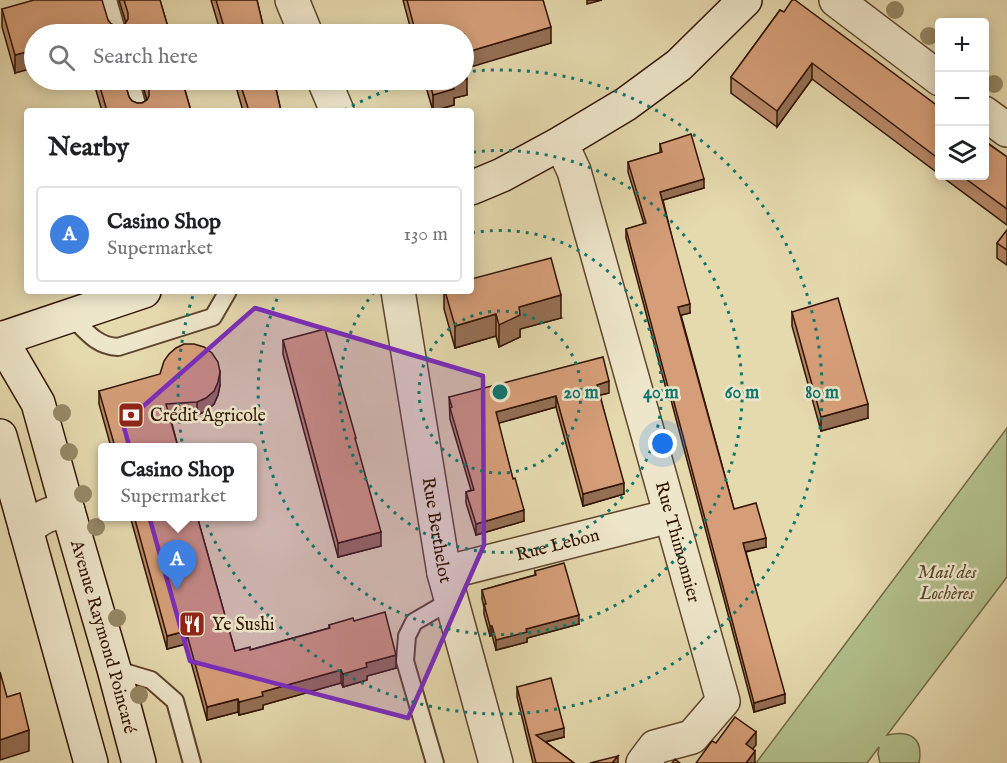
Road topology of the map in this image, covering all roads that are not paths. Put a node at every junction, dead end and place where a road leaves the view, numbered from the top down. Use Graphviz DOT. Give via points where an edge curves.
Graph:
graph roads {
  1 [pos="108,0"];
  2 [pos="745,0"];
  3 [pos="836,0"];
  4 [pos="293,1"];
  5 [pos="115,24"];
  6 [pos="302,24"];
  7 [pos="935,76"];
  8 [pos="133,90"];
  9 [pos="328,90"];
  10 [pos="138,108"];
  11 [pos="336,108"];
  12 [pos="989,117"];
  13 [pos="1007,130"];
  14 [pos="561,143"];
  15 [pos="474,187"];
  16 [pos="135,294"];
  17 [pos="226,294"];
  18 [pos="398,294"];
  19 [pos="71,316"];
  20 [pos="0,340"];
  21 [pos="0,436"];
  22 [pos="68,511"];
  23 [pos="670,516"];
  24 [pos="26,530"];
  25 [pos="447,587"];
  26 [pos="114,669"];
  27 [pos="91,763"];
  28 [pos="139,763"];
  29 [pos="192,763"];
  30 [pos="435,763"];
  31 [pos="496,763"];
  32 [pos="643,763"];
  1 -- 5 [label="lane"];
  2 -- 14 [label="street" via="679,65 626,104"];
  3 -- 7 [label="street"];
  4 -- 6 [label="street"];
  8 -- 10 [label="lane"];
  9 -- 11 [label="street"];
  12 -- 13 [label="street"];
  14 -- 15 [label="street"];
  14 -- 23 [label="street, Rue Thimonnier" via="574,171"];
  16 -- 19 [label="street"];
  17 -- 19 [label="lane" via="213,317 118,347 107,346 92,337"];
  18 -- 25 [label="street, Rue Berthelot"];
  19 -- 20 [label="street"];
  20 -- 22 [label="street, Avenue Raymond Poincaré" via="38,403"];
  21 -- 24 [label="street"];
  22 -- 24 [label="street" via="40,518"];
  22 -- 26 [label="street, Avenue Raymond Poincaré"];
  23 -- 25 [label="street, Rue Lebon"];
  23 -- 32 [label="street, Rue Thimonnier" via="723,701 692,736 655,747"];
  24 -- 27 [label="street"];
  25 -- 30 [label="lane" via="414,622 407,636 405,661"];
  25 -- 31 [label="street, Rue Berthelot"];
  26 -- 28 [label="street, Avenue Raymond Poincaré"];
  26 -- 29 [label="lane" via="151,680 175,701"];
}
